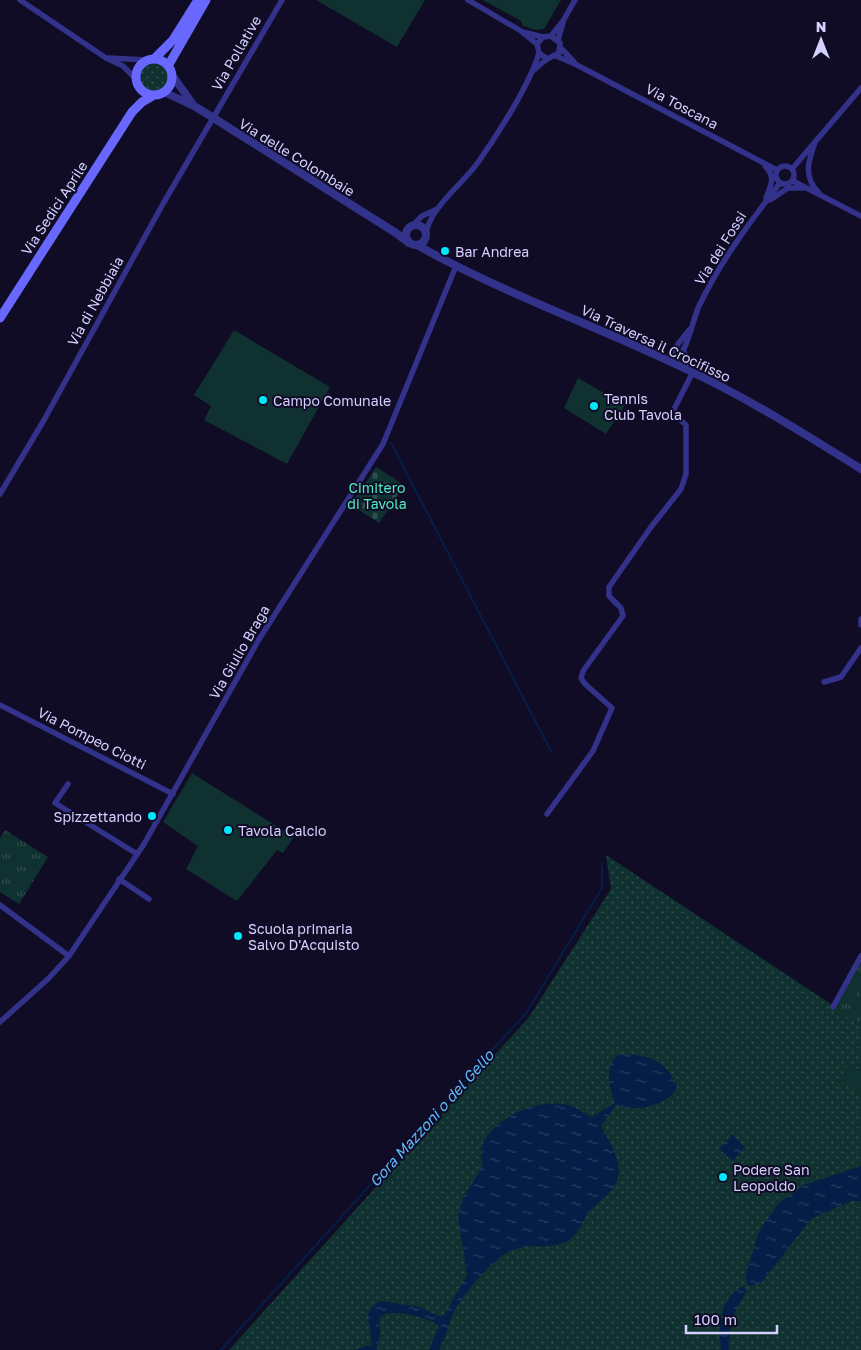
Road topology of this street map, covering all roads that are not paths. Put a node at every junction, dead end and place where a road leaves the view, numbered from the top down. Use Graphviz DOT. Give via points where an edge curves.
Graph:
graph roads {
  1 [pos="20,0"];
  2 [pos="198,0"];
  3 [pos="206,0"];
  4 [pos="282,0"];
  5 [pos="468,0"];
  6 [pos="575,0"];
  7 [pos="563,21"];
  8 [pos="521,31"];
  9 [pos="551,36"];
  10 [pos="543,37"];
  11 [pos="558,40"];
  12 [pos="538,44"];
  13 [pos="560,48"];
  14 [pos="538,53"];
  15 [pos="556,56"];
  16 [pos="106,58"];
  17 [pos="547,59"];
  18 [pos="151,60"];
  19 [pos="575,64"];
  20 [pos="168,66"];
  21 [pos="534,71"];
  22 [pos="172,75"];
  23 [pos="137,82"];
  24 [pos="861,88"];
  25 [pos="164,92"];
  26 [pos="154,95"];
  27 [pos="196,108"];
  28 [pos="132,112"];
  29 [pos="212,120"];
  30 [pos="816,139"];
  31 [pos="761,162"];
  32 [pos="792,168"];
  33 [pos="778,170"];
  34 [pos="793,181"];
  35 [pos="780,183"];
  36 [pos="806,188"];
  37 [pos="824,198"];
  38 [pos="764,204"];
  39 [pos="438,208"];
  40 [pos="861,216"];
  41 [pos="385,226"];
  42 [pos="411,226"];
  43 [pos="426,238"];
  44 [pos="409,243"];
  45 [pos="418,245"];
  46 [pos="434,253"];
  47 [pos="456,266"];
  48 [pos="0,318"];
  49 [pos="689,330"];
  50 [pos="675,348"];
  51 [pos="684,350"];
  52 [pos="661,357"];
  53 [pos="671,363"];
  54 [pos="691,371"];
  55 [pos="861,469"];
  56 [pos="0,494"];
  57 [pos="861,619"];
  58 [pos="861,625"];
  59 [pos="861,648"];
  60 [pos="824,682"];
  61 [pos="0,705"];
  62 [pos="68,784"];
  63 [pos="173,794"];
  64 [pos="547,814"];
  65 [pos="137,854"];
  66 [pos="119,879"];
  67 [pos="149,899"];
  68 [pos="1,908"];
  69 [pos="69,956"];
  70 [pos="861,956"];
  71 [pos="833,1007"];
  72 [pos="0,1022"];
  1 -- 16 [label="street"];
  2 -- 18 [label="main road" via="173,40"];
  3 -- 20 [label="main road"];
  4 -- 29 [label="street, Via Pollative"];
  5 -- 8 [label="street"];
  6 -- 7 [label="street"];
  7 -- 9 [label="street"];
  7 -- 11 [label="street"];
  8 -- 10 [label="street"];
  8 -- 12 [label="street"];
  9 -- 10 [label="street"];
  9 -- 11 [label="street"];
  10 -- 12 [label="street"];
  11 -- 13 [label="street"];
  12 -- 14 [label="street"];
  13 -- 15 [label="street"];
  13 -- 19 [label="street, Via Toscana"];
  14 -- 17 [label="street"];
  14 -- 21 [label="street"];
  15 -- 17 [label="street"];
  15 -- 19 [label="street, Via Toscana"];
  16 -- 18 [label="street"];
  16 -- 23 [label="street" via="123,66"];
  17 -- 21 [label="street"];
  18 -- 20 [label="main road"];
  18 -- 23 [label="main road" via="138,68"];
  19 -- 31 [label="street, Via Toscana"];
  20 -- 22 [label="main road"];
  21 -- 39 [label="street" via="480,160"];
  22 -- 25 [label="main road" via="171,84"];
  22 -- 27 [label="street, Via delle Colombaie"];
  23 -- 26 [label="main road" via="144,92"];
  23 -- 28 [label="main road"];
  24 -- 30 [label="street"];
  25 -- 26 [label="main road"];
  25 -- 27 [label="street, Via delle Colombaie"];
  26 -- 28 [label="main road"];
  27 -- 29 [label="street, Via delle Colombaie"];
  28 -- 48 [label="main road, Via Sedici Aprile"];
  29 -- 41 [label="street, Via delle Colombaie"];
  29 -- 56 [label="street, Via di Nebbiaia"];
  30 -- 32 [label="street"];
  30 -- 37 [label="street" via="807,167 808,178"];
  31 -- 33 [label="street, Via Toscana"];
  31 -- 38 [label="street" via="768,168 773,182"];
  32 -- 33 [label="street" via="784,166"];
  32 -- 34 [label="street"];
  33 -- 35 [label="street" via="776,176"];
  34 -- 35 [label="street" via="786,185"];
  34 -- 36 [label="street"];
  35 -- 38 [label="street, Via dei Fossi"];
  36 -- 37 [label="street"];
  36 -- 38 [label="street" via="788,188"];
  37 -- 40 [label="street"];
  38 -- 49 [label="street, Via dei Fossi" via="727,256"];
  39 -- 42 [label="street"];
  39 -- 43 [label="street" via="429,221"];
  41 -- 42 [label="street, Via delle Colombaie"];
  41 -- 44 [label="street, Via delle Colombaie"];
  42 -- 43 [label="street" via="422,227"];
  42 -- 44 [label="street" via="406,234"];
  43 -- 45 [label="street"];
  43 -- 46 [label="street, Via Traversa il Crocifisso"];
  44 -- 45 [label="street"];
  45 -- 46 [label="street, Via Traversa il Crocifisso"];
  46 -- 47 [label="street, Via Traversa il Crocifisso"];
  47 -- 52 [label="street, Via Traversa il Crocifisso"];
  47 -- 63 [label="street, Via Giulio Braga" via="383,444 258,641"];
  49 -- 50 [label="street, Via dei Fossi"];
  49 -- 51 [label="street, Via dei Fossi"];
  50 -- 52 [label="street, Via dei Fossi"];
  50 -- 53 [label="street, Via dei Fossi"];
  51 -- 53 [label="street" via="680,358"];
  51 -- 54 [label="street"];
  52 -- 53 [label="street, Via Traversa il Crocifisso"];
  53 -- 54 [label="street, Via Traversa il Crocifisso"];
  54 -- 55 [label="street, Via Traversa il Crocifisso"];
  54 -- 64 [label="street" via="674,409 676,416 686,425 686,474 681,489 609,588 609,596 621,608 623,616 581,678 612,708 593,751"];
  57 -- 58 [label="street"];
  59 -- 60 [label="street" via="841,677"];
  61 -- 63 [label="street, Via Pompeo Ciotti"];
  62 -- 65 [label="street" via="55,803"];
  63 -- 65 [label="street, Via Giulio Braga"];
  65 -- 66 [label="street, Via Giulio Braga"];
  66 -- 67 [label="street"];
  66 -- 69 [label="street, Via Giulio Braga"];
  68 -- 69 [label="street"];
  69 -- 72 [label="street, Via Giulio Braga"];
  70 -- 71 [label="street"];
}
